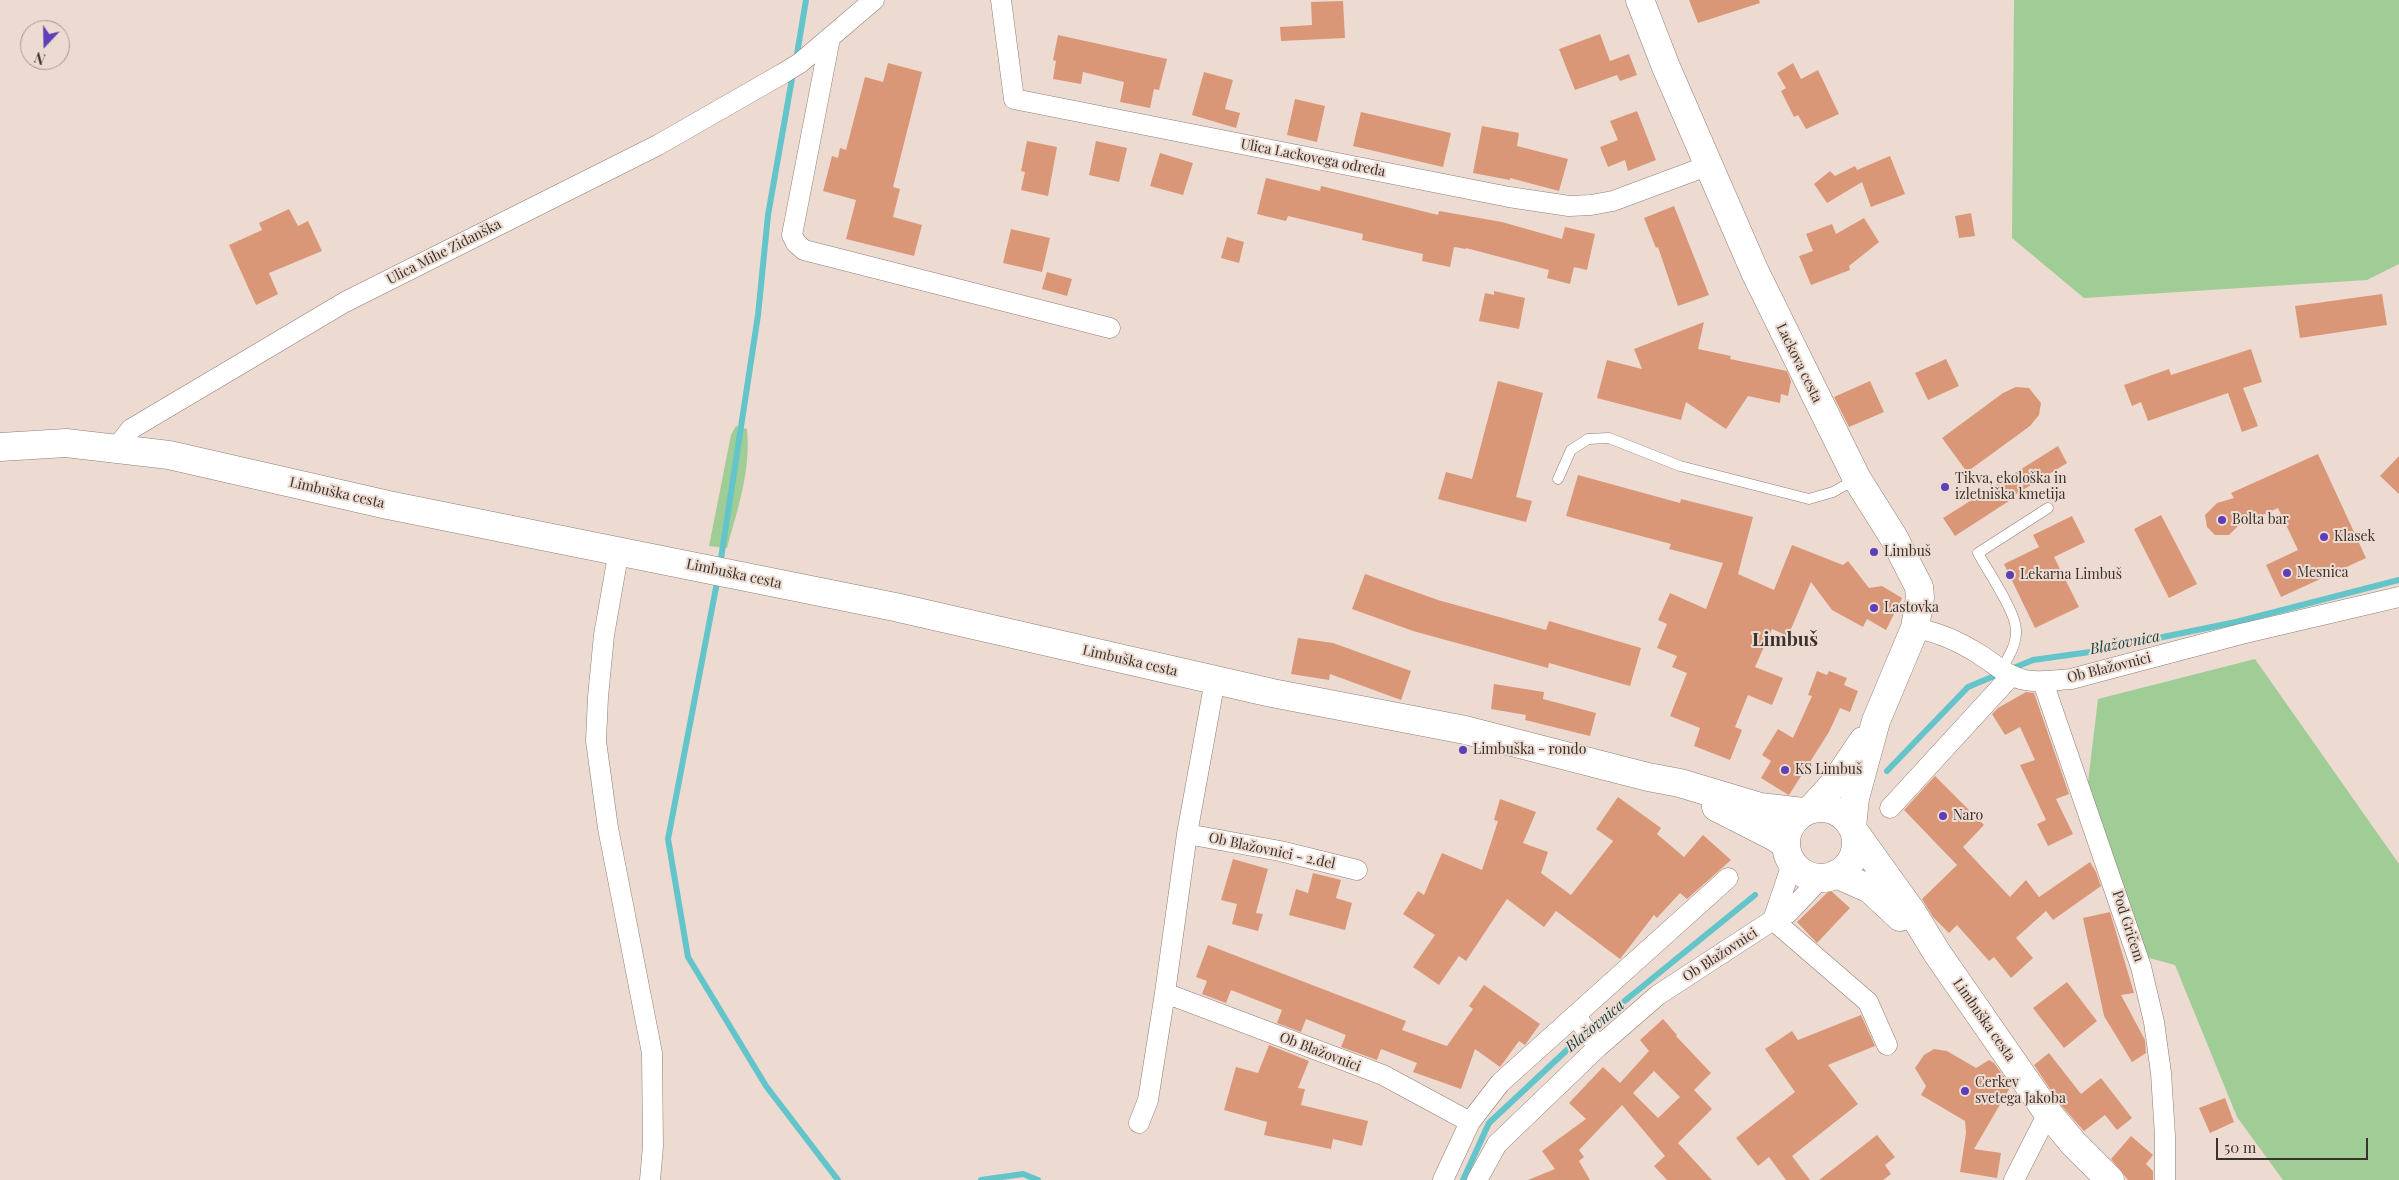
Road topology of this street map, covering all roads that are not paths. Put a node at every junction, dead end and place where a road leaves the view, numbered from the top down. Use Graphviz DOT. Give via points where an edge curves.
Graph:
graph roads {
  1 [pos="874,0"];
  2 [pos="1001,0"];
  3 [pos="1640,0"];
  4 [pos="830,38"];
  5 [pos="1707,166"];
  6 [pos="1110,328"];
  7 [pos="0,447"];
  8 [pos="117,447"];
  9 [pos="1558,479"];
  10 [pos="1857,479"];
  11 [pos="2048,508"];
  12 [pos="619,550"];
  13 [pos="2399,597"];
  14 [pos="1915,628"];
  15 [pos="2018,673"];
  16 [pos="1215,680"];
  17 [pos="1876,722"];
  18 [pos="1648,777"];
  19 [pos="1890,808"];
  20 [pos="1808,810"];
  21 [pos="1854,830"];
  22 [pos="1186,834"];
  23 [pos="1789,854"];
  24 [pos="1357,870"];
  25 [pos="1829,876"];
  26 [pos="1728,878"];
  27 [pos="1773,920"];
  28 [pos="1937,953"];
  29 [pos="1165,993"];
  30 [pos="1578,1019"];
  31 [pos="1596,1044"];
  32 [pos="1887,1045"];
  33 [pos="2048,1113"];
  34 [pos="1470,1122"];
  35 [pos="1139,1123"];
  36 [pos="650,1180"];
  37 [pos="1443,1180"];
  38 [pos="1477,1180"];
  39 [pos="2014,1180"];
  40 [pos="2110,1180"];
  41 [pos="2165,1180"];
  1 -- 4 [label="street"];
  2 -- 5 [label="street, Ulica Lackovega odreda" via="1014,99 1509,197 1569,206 1613,202"];
  3 -- 5 [label="main road, Lackova cesta"];
  4 -- 6 [label="street" via="792,235 796,243 804,250"];
  4 -- 8 [label="street, Ulica Mihe Zidanška" via="800,63 658,145 345,302 131,429"];
  5 -- 10 [label="main road, Lackova cesta" via="1785,335"];
  7 -- 8 [label="main road, Limbuška cesta" via="66,443"];
  8 -- 12 [label="main road, Limbuška cesta" via="170,455 388,505"];
  9 -- 10 [label="lane" via="1571,450 1588,439 1609,438 1680,466 1809,499 1833,492"];
  10 -- 14 [label="main road, Lackova cesta" via="1894,538 1919,587"];
  11 -- 15 [label="lane" via="1978,553 2013,616"];
  12 -- 16 [label="main road, Limbuška cesta" via="895,607"];
  12 -- 36 [label="street" via="604,635 596,741 608,828 652,1053"];
  13 -- 15 [label="street, Ob Blažovnici" via="2071,679"];
  14 -- 15 [label="street" via="1932,631"];
  14 -- 17 [label="main road, Lackova cesta"];
  15 -- 19 [label="street"];
  15 -- 41 [label="street, Pod Gričem" via="2141,967 2154,1022 2161,1073"];
  16 -- 18 [label="main road, Limbuška cesta" via="1465,730"];
  16 -- 22 [label="street"];
  17 -- 20 [label="main road" via="1834,784"];
  17 -- 21 [label="main road" via="1855,798"];
  18 -- 20 [label="main road" via="1760,806"];
  18 -- 23 [label="main road" via="1729,813"];
  20 -- 21 [label="main road" via="1836,812"];
  20 -- 23 [label="main road" via="1790,824"];
  21 -- 25 [label="main road" via="1855,850 1851,860 1845,868"];
  21 -- 28 [label="main road"];
  22 -- 24 [label="street, Ob Blažovnici - 2.del" via="1280,851"];
  22 -- 29 [label="street"];
  23 -- 25 [label="main road" via="1802,872"];
  23 -- 27 [label="street, Ob Blažovnici"];
  25 -- 27 [label="street" via="1788,913"];
  25 -- 28 [label="main road" via="1870,889"];
  26 -- 30 [label="street"];
  27 -- 31 [label="street, Ob Blažovnici" via="1658,995"];
  27 -- 32 [label="street" via="1868,1002"];
  28 -- 33 [label="main road, Limbuška cesta"];
  29 -- 34 [label="street, Ob Blažovnici" via="1383,1075"];
  29 -- 35 [label="street" via="1148,1100"];
  30 -- 31 [label="street"];
  30 -- 34 [label="street" via="1500,1083"];
  31 -- 38 [label="street, Ob Blažovnici" via="1497,1144"];
  33 -- 39 [label="street"];
  33 -- 40 [label="main road, Limbuška cesta"];
  34 -- 37 [label="street"];
}
